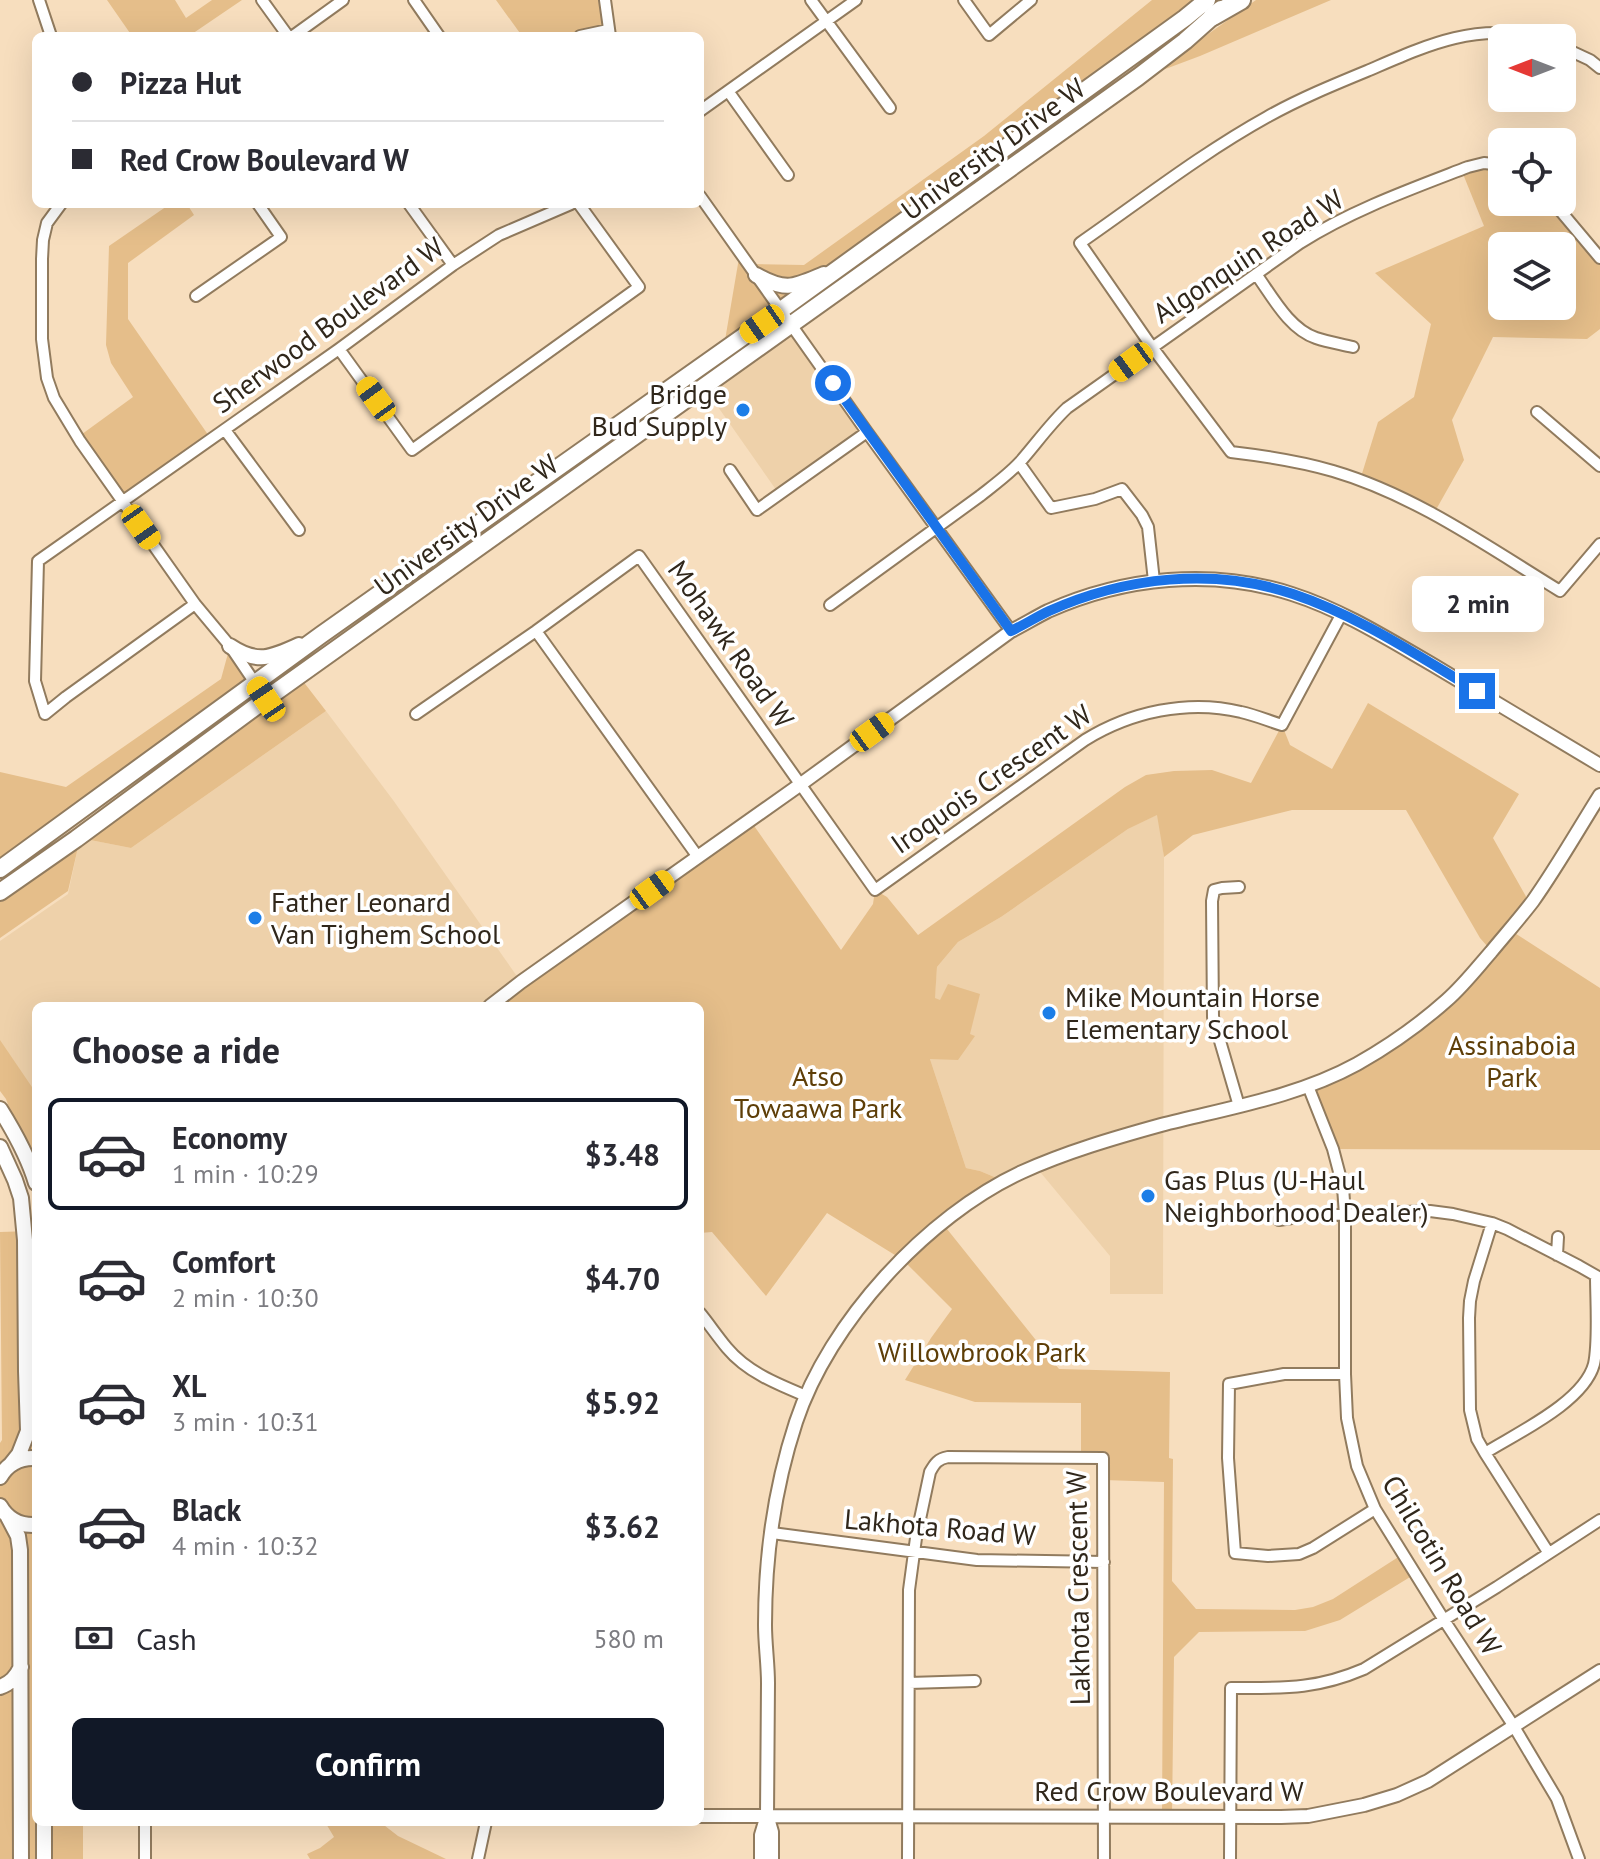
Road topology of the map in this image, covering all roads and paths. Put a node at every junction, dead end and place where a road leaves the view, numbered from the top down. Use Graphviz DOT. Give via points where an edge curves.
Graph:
graph roads {
  1 [pos="39,0"];
  2 [pos="262,0"];
  3 [pos="343,0"];
  4 [pos="414,0"];
  5 [pos="605,0"];
  6 [pos="811,0"];
  7 [pos="856,0"];
  8 [pos="964,0"];
  9 [pos="1031,0"];
  10 [pos="1231,0"];
  11 [pos="1241,0"];
  12 [pos="1210,8"];
  13 [pos="826,21"];
  14 [pos="50,32"];
  15 [pos="287,32"];
  16 [pos="296,32"];
  17 [pos="436,32"];
  18 [pos="609,32"];
  19 [pos="1488,33"];
  20 [pos="1576,54"];
  21 [pos="1600,68"];
  22 [pos="728,91"];
  23 [pos="704,108"];
  24 [pos="890,108"];
  25 [pos="1488,163"];
  26 [pos="788,175"];
  27 [pos="704,202"];
  28 [pos="58,208"];
  29 [pos="261,208"];
  30 [pos="412,208"];
  31 [pos="562,208"];
  32 [pos="582,208"];
  33 [pos="1565,216"];
  34 [pos="1598,253"];
  35 [pos="453,265"];
  36 [pos="843,266"];
  37 [pos="1256,274"];
  38 [pos="756,275"];
  39 [pos="196,296"];
  40 [pos="781,310"];
  41 [pos="792,325"];
  42 [pos="1152,347"];
  43 [pos="1353,347"];
  44 [pos="339,349"];
  45 [pos="1537,412"];
  46 [pos="225,430"];
  47 [pos="867,432"];
  48 [pos="1019,463"];
  49 [pos="1600,466"];
  50 [pos="730,470"];
  51 [pos="123,502"];
  52 [pos="937,529"];
  53 [pos="299,530"];
  54 [pos="1600,544"];
  55 [pos="1154,581"];
  56 [pos="195,604"];
  57 [pos="830,605"];
  58 [pos="1341,615"];
  59 [pos="536,631"];
  60 [pos="1011,631"];
  61 [pos="321,635"];
  62 [pos="230,646"];
  63 [pos="255,683"];
  64 [pos="266,699"];
  65 [pos="416,714"];
  66 [pos="1600,765"];
  67 [pos="801,784"];
  68 [pos="1600,795"];
  69 [pos="698,857"];
  70 [pos="0,869"];
  71 [pos="1239,887"];
  72 [pos="0,892"];
  73 [pos="495,1002"];
  74 [pos="1308,1086"];
  75 [pos="1239,1106"];
  76 [pos="0,1109"];
  77 [pos="0,1147"];
  78 [pos="32,1170"];
  79 [pos="1345,1215"];
  80 [pos="1279,1220"];
  81 [pos="1492,1223"];
  82 [pos="1558,1237"];
  83 [pos="1557,1255"];
  84 [pos="1598,1277"];
  85 [pos="704,1318"];
  86 [pos="1345,1374"];
  87 [pos="806,1396"];
  88 [pos="1485,1453"];
  89 [pos="32,1458"];
  90 [pos="3,1473"];
  91 [pos="1375,1509"];
  92 [pos="4,1512"];
  93 [pos="1600,1520"];
  94 [pos="32,1525"];
  95 [pos="772,1533"];
  96 [pos="1548,1552"];
  97 [pos="913,1553"];
  98 [pos="1104,1562"];
  99 [pos="1444,1620"];
  100 [pos="21,1666"];
  101 [pos="1600,1671"];
  102 [pos="975,1681"];
  103 [pos="909,1683"];
  104 [pos="0,1687"];
  105 [pos="0,1694"];
  106 [pos="21,1713"];
  107 [pos="1513,1725"];
  108 [pos="767,1815"];
  109 [pos="907,1815"];
  110 [pos="704,1816"];
  111 [pos="1231,1816"];
  112 [pos="1105,1818"];
  113 [pos="44,1826"];
  114 [pos="145,1826"];
  115 [pos="485,1826"];
  116 [pos="21,1859"];
  117 [pos="44,1859"];
  118 [pos="145,1859"];
  119 [pos="478,1859"];
  120 [pos="761,1859"];
  121 [pos="772,1859"];
  122 [pos="908,1859"];
  123 [pos="1104,1859"];
  124 [pos="1230,1859"];
  125 [pos="1579,1859"];
  1 -- 14 [label="street"];
  2 -- 15 [label="street"];
  3 -- 16 [label="street"];
  4 -- 17 [label="street"];
  5 -- 18 [label="street"];
  6 -- 13 [label="street"];
  7 -- 13 [label="street"];
  8 -- 9 [label="street" via="989,35"];
  10 -- 12 [label="main road, University Drive W"];
  11 -- 12 [label="highway"];
  12 -- 36 [label="main road, University Drive W" via="1175,26"];
  12 -- 41 [label="main road, University Drive W" via="1185,41 1138,77"];
  13 -- 22 [label="street"];
  13 -- 24 [label="street"];
  19 -- 42 [label="street" via="1447,38 1302,99 1203,156 1080,243"];
  20 -- 21 [label="street"];
  22 -- 23 [label="street"];
  22 -- 26 [label="street"];
  25 -- 37 [label="street, Algonquin Road W" via="1368,207 1321,230"];
  27 -- 38 [label="street"];
  28 -- 51 [label="street" via="43,240 47,378 64,416"];
  29 -- 39 [label="street" via="281,237"];
  30 -- 35 [label="street"];
  31 -- 35 [label="street, Sherwood Boulevard W" via="499,235"];
  32 -- 44 [label="street" via="639,287 412,450"];
  33 -- 34 [label="street"];
  35 -- 44 [label="street, Sherwood Boulevard W"];
  36 -- 38 [label="main road" via="791,286 774,285"];
  36 -- 40 [label="main road, University Drive W"];
  37 -- 42 [label="street, Algonquin Road W"];
  37 -- 43 [label="street" via="1301,330"];
  38 -- 40 [label="street"];
  40 -- 41 [label="street"];
  40 -- 61 [label="main road, University Drive W"];
  41 -- 47 [label="street"];
  41 -- 64 [label="main road, University Drive W"];
  42 -- 48 [label="street, Algonquin Road W" via="1068,407"];
  42 -- 54 [label="street" via="1231,452 1307,463 1380,488 1560,591"];
  44 -- 46 [label="street, Sherwood Boulevard W"];
  45 -- 49 [label="street"];
  46 -- 51 [label="street, Sherwood Boulevard W"];
  46 -- 53 [label="street"];
  47 -- 50 [label="street" via="757,510"];
  47 -- 52 [label="street"];
  48 -- 52 [label="street, Algonquin Road W"];
  48 -- 55 [label="street" via="1051,508 1122,489 1148,527"];
  51 -- 56 [label="street"];
  51 -- 56 [label="street, Sherwood Boulevard W" via="38,561 35,681 45,714"];
  52 -- 57 [label="street, Algonquin Road W"];
  52 -- 60 [label="street"];
  55 -- 58 [label="street" via="1209,579 1268,587"];
  55 -- 60 [label="street" via="1073,601"];
  56 -- 62 [label="street"];
  58 -- 66 [label="street"];
  58 -- 67 [label="street, Iroquois Crescent W" via="1282,725 1219,708 1144,712 1121,720 1085,740 875,890"];
  59 -- 65 [label="street, Mohawk Road W"];
  59 -- 67 [label="street, Mohawk Road W" via="639,556"];
  59 -- 69 [label="street"];
  60 -- 67 [label="street"];
  61 -- 62 [label="main road" via="262,659"];
  61 -- 63 [label="main road, University Drive W"];
  62 -- 63 [label="street"];
  63 -- 64 [label="street"];
  63 -- 70 [label="main road, University Drive W"];
  64 -- 72 [label="main road, University Drive W"];
  67 -- 69 [label="street"];
  68 -- 74 [label="street" via="1532,902 1449,998 1385,1047"];
  69 -- 73 [label="street"];
  71 -- 75 [label="street" via="1214,890 1212,901 1213,1017"];
  74 -- 75 [label="street"];
  74 -- 79 [label="street, Chilcotin Road W" via="1339,1169"];
  75 -- 87 [label="street" via="1061,1156 1004,1181 964,1207 873,1289 852,1315"];
  76 -- 78 [label="main road"];
  77 -- 90 [label="main road" via="21,1198 28,1431 19,1454"];
  79 -- 80 [label="street"];
  79 -- 81 [label="street" via="1430,1211"];
  79 -- 86 [label="street, Chilcotin Road W"];
  81 -- 83 [label="street"];
  81 -- 88 [label="street" via="1469,1318 1470,1410"];
  82 -- 83 [label="street"];
  83 -- 84 [label="street"];
  84 -- 88 [label="street" via="1594,1365 1581,1389"];
  85 -- 87 [label="street" via="749,1368"];
  86 -- 91 [label="street, Chilcotin Road W" via="1351,1442"];
  86 -- 91 [label="street" via="1284,1374 1229,1384 1235,1553 1299,1554"];
  87 -- 95 [label="street" via="786,1459"];
  88 -- 96 [label="street"];
  89 -- 90 [label="main road"];
  91 -- 99 [label="street, Chilcotin Road W"];
  92 -- 94 [label="main road"];
  92 -- 100 [label="main road" via="20,1550"];
  93 -- 96 [label="street"];
  95 -- 97 [label="street, Lakhota Road W"];
  95 -- 108 [label="street" via="765,1626"];
  96 -- 99 [label="street"];
  97 -- 98 [label="street, Lakhota Road W"];
  97 -- 98 [label="street, Lakhota Crescent W" via="930,1472 941,1458 1103,1458"];
  97 -- 103 [label="street, Lakhota Crescent W"];
  98 -- 112 [label="street, Lakhota Crescent W"];
  99 -- 107 [label="street, Chilcotin Road W"];
  99 -- 111 [label="street" via="1341,1679 1293,1688 1231,1688"];
  100 -- 104 [label="main road" via="16,1677"];
  100 -- 106 [label="main road"];
  101 -- 107 [label="street, Red Crow Boulevard W"];
  102 -- 103 [label="street"];
  103 -- 109 [label="street, Lakhota Crescent W"];
  105 -- 106 [label="main road"];
  106 -- 116 [label="main road"];
  107 -- 111 [label="street, Red Crow Boulevard W" via="1458,1764 1386,1798 1308,1816"];
  107 -- 125 [label="street, Chilcotin Road W" via="1557,1799"];
  108 -- 109 [label="street, Red Crow Boulevard W"];
  108 -- 110 [label="street, Red Crow Boulevard W"];
  108 -- 120 [label="street"];
  108 -- 121 [label="street"];
  109 -- 112 [label="street, Red Crow Boulevard W"];
  109 -- 122 [label="street, Lakhota Crescent W"];
  111 -- 112 [label="street, Red Crow Boulevard W"];
  111 -- 124 [label="street"];
  112 -- 123 [label="street, Lakhota Crescent W"];
  113 -- 117 [label="main road"];
  114 -- 118 [label="street"];
  115 -- 119 [label="street"];
}
